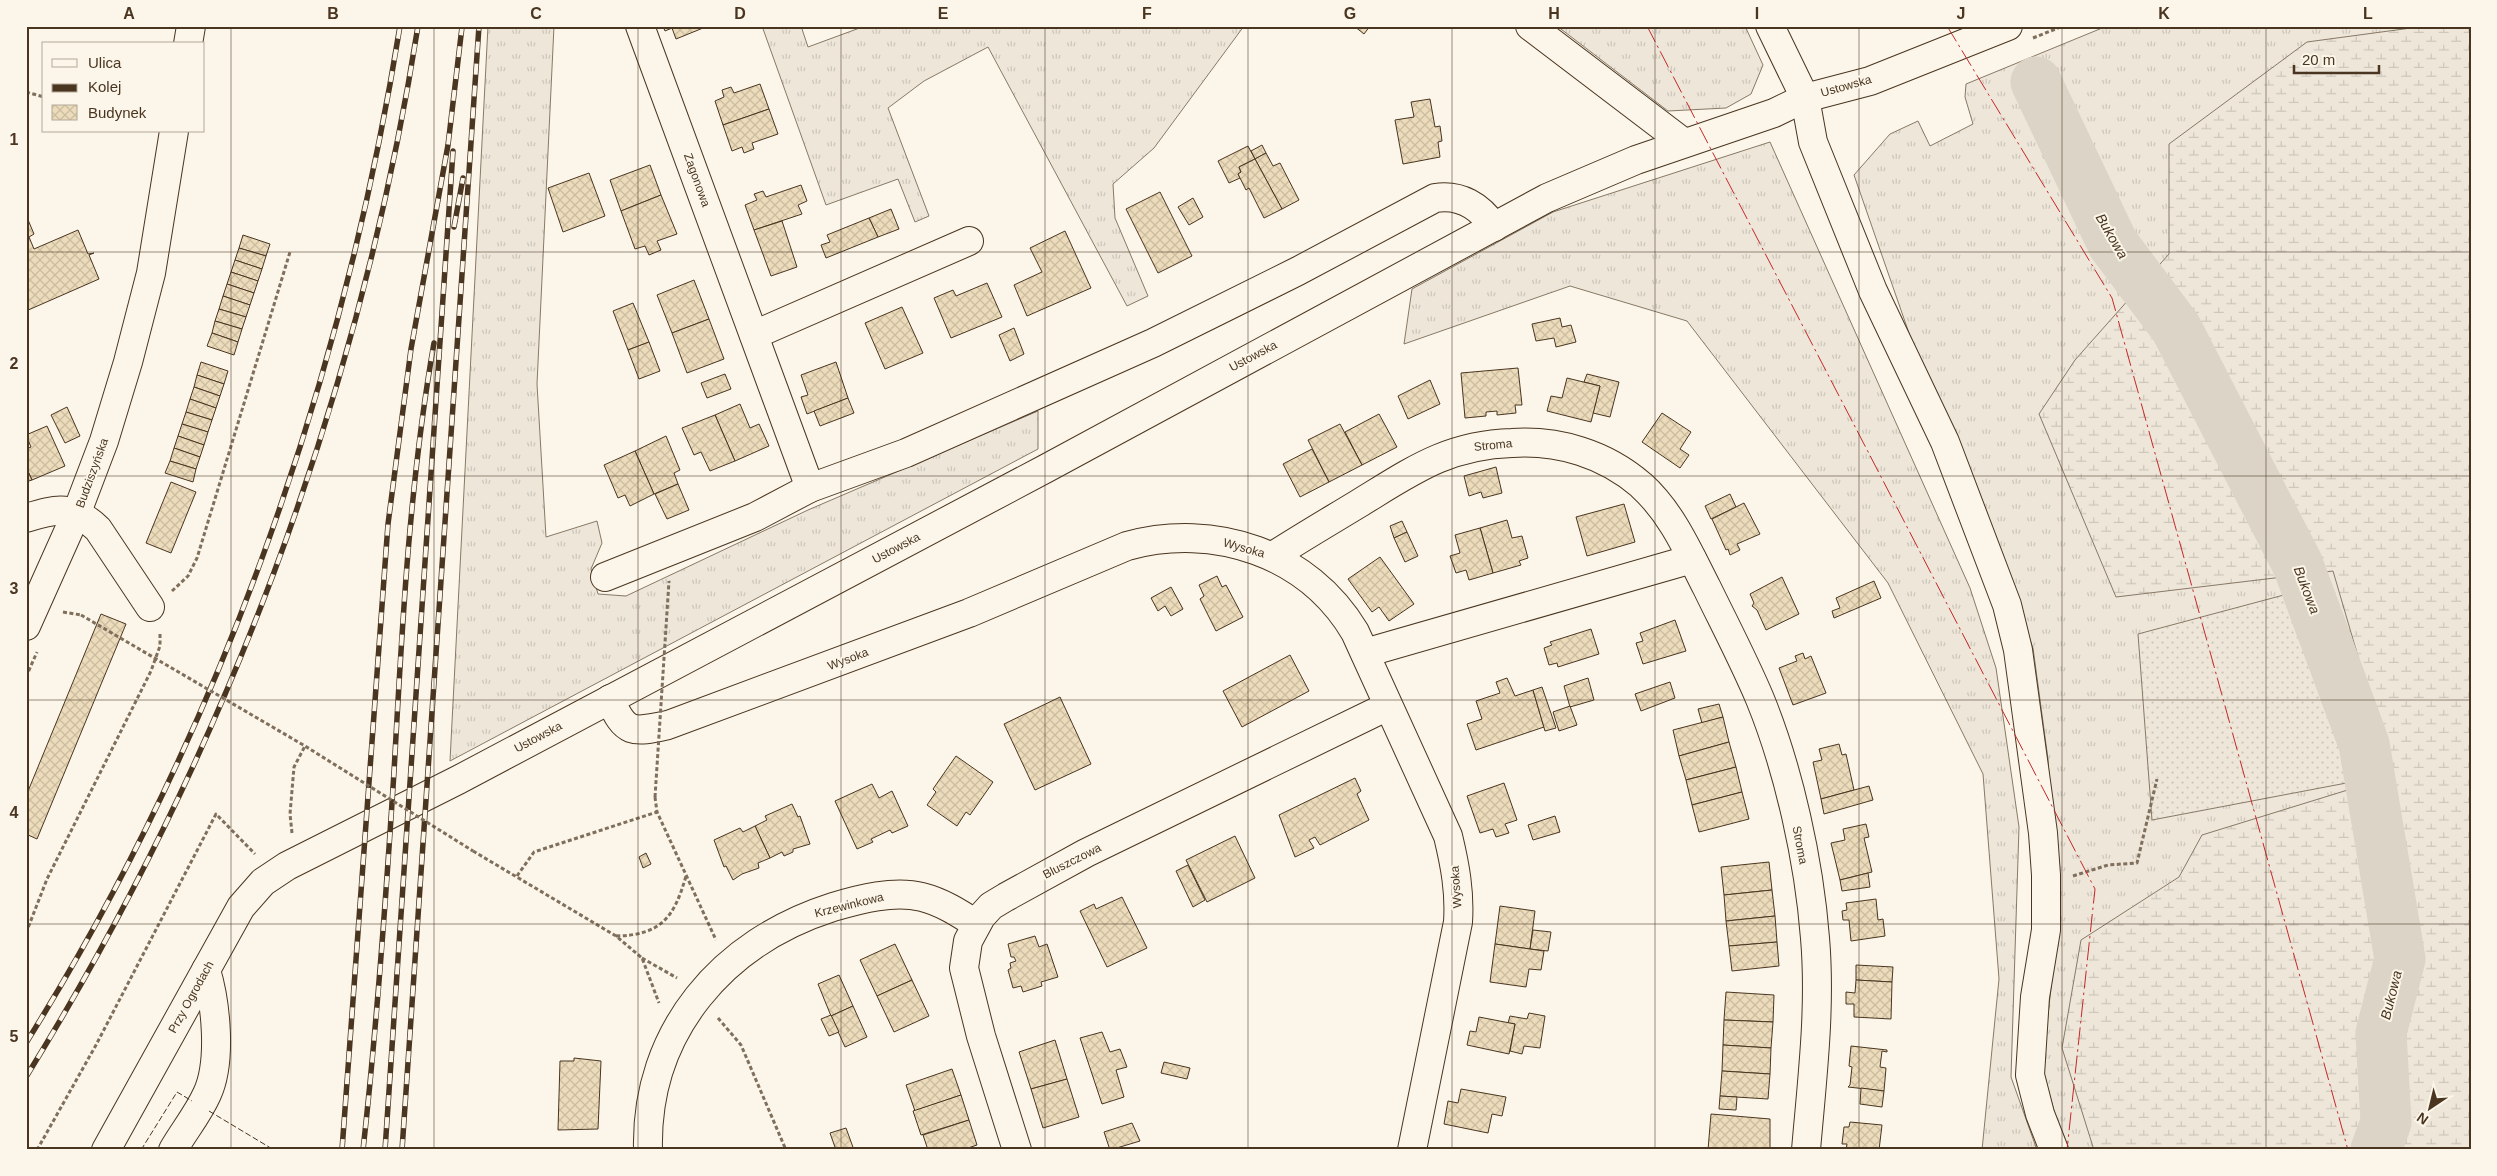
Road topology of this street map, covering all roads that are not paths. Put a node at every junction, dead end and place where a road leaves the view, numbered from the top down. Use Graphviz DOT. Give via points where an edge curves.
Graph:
graph roads {
  1 [pos="191,26"];
  2 [pos="640,26"];
  3 [pos="1530,26"];
  4 [pos="1770,26"];
  5 [pos="2008,26"];
  6 [pos="188,42"];
  7 [pos="1805,98"];
  8 [pos="174,132"];
  9 [pos="1684,143"];
  10 [pos="1494,226"];
  11 [pos="969,241"];
  12 [pos="754,335"];
  13 [pos="810,488"];
  14 [pos="77,512"];
  15 [pos="26,518"];
  16 [pos="1273,556"];
  17 [pos="1692,559"];
  18 [pos="605,577"];
  19 [pos="150,607"];
  20 [pos="26,626"];
  21 [pos="1365,653"];
  22 [pos="610,699"];
  23 [pos="1388,706"];
  24 [pos="284,868"];
  25 [pos="976,924"];
  26 [pos="206,970"];
  27 [pos="181,1147"];
  28 [pos="106,1150"];
  29 [pos="648,1150"];
  30 [pos="1017,1150"];
  31 [pos="1412,1150"];
  32 [pos="1806,1150"];
  33 [pos="2054,1150"];
  1 -- 6 [label="street"];
  2 -- 12 [label="street, Zagonowa"];
  3 -- 9 [label="street"];
  4 -- 7 [label="street"];
  5 -- 7 [label="street, Ustowska" via="1870,81"];
  7 -- 9 [label="street, Ustowska"];
  7 -- 33 [label="street" via="1813,142 1872,291 1945,442 2007,605 2018,650 2043,833 2046,885 2046,930 2035,998 2030,1075"];
  8 -- 14 [label="street, Budziszyńska" via="151,273 141,314 107,432"];
  9 -- 10 [label="street, Ustowska" via="1567,188"];
  10 -- 13 [label="street" via="1467,202 1446,196 1435,198 1153,343 906,453"];
  10 -- 22 [label="street, Ustowska" via="1053,465"];
  11 -- 12 [label="street"];
  12 -- 13 [label="street, Zagonowa"];
  13 -- 18 [label="street" via="755,517"];
  14 -- 15 [label="street" via="48,511"];
  14 -- 19 [label="street" via="98,529"];
  14 -- 20 [label="street, Budziszyńska"];
  16 -- 17 [label="street, Stroma" via="1416,468 1448,453 1494,444 1531,442 1575,449 1595,456 1626,474 1666,513"];
  16 -- 21 [label="street, Wysoka" via="1323,590 1346,617"];
  16 -- 22 [label="street, Wysoka" via="1239,544 1198,538 1148,540 969,613 668,725 632,729 622,723"];
  17 -- 21 [label="street"];
  17 -- 32 [label="street, Stroma" via="1738,650 1772,731 1811,898 1817,1008"];
  21 -- 23 [label="street, Wysoka"];
  22 -- 24 [label="street, Ustowska"];
  23 -- 25 [label="street, Bluszczowa" via="1063,865 991,906"];
  23 -- 31 [label="street, Wysoka" via="1448,836 1459,905"];
  24 -- 26 [label="street, Przy Ogrodach" via="256,888 241,907"];
  25 -- 29 [label="street, Krzewinkowa" via="938,902 913,896 886,895 842,904 804,918 746,950 709,983 676,1029 657,1077 650,1111"];
  25 -- 30 [label="street, Bluszczowa" via="968,941 964,968 981,1036"];
  26 -- 27 [label="street" via="215,1034 212,1079"];
  26 -- 28 [label="street, Przy Ogrodach"];
}
